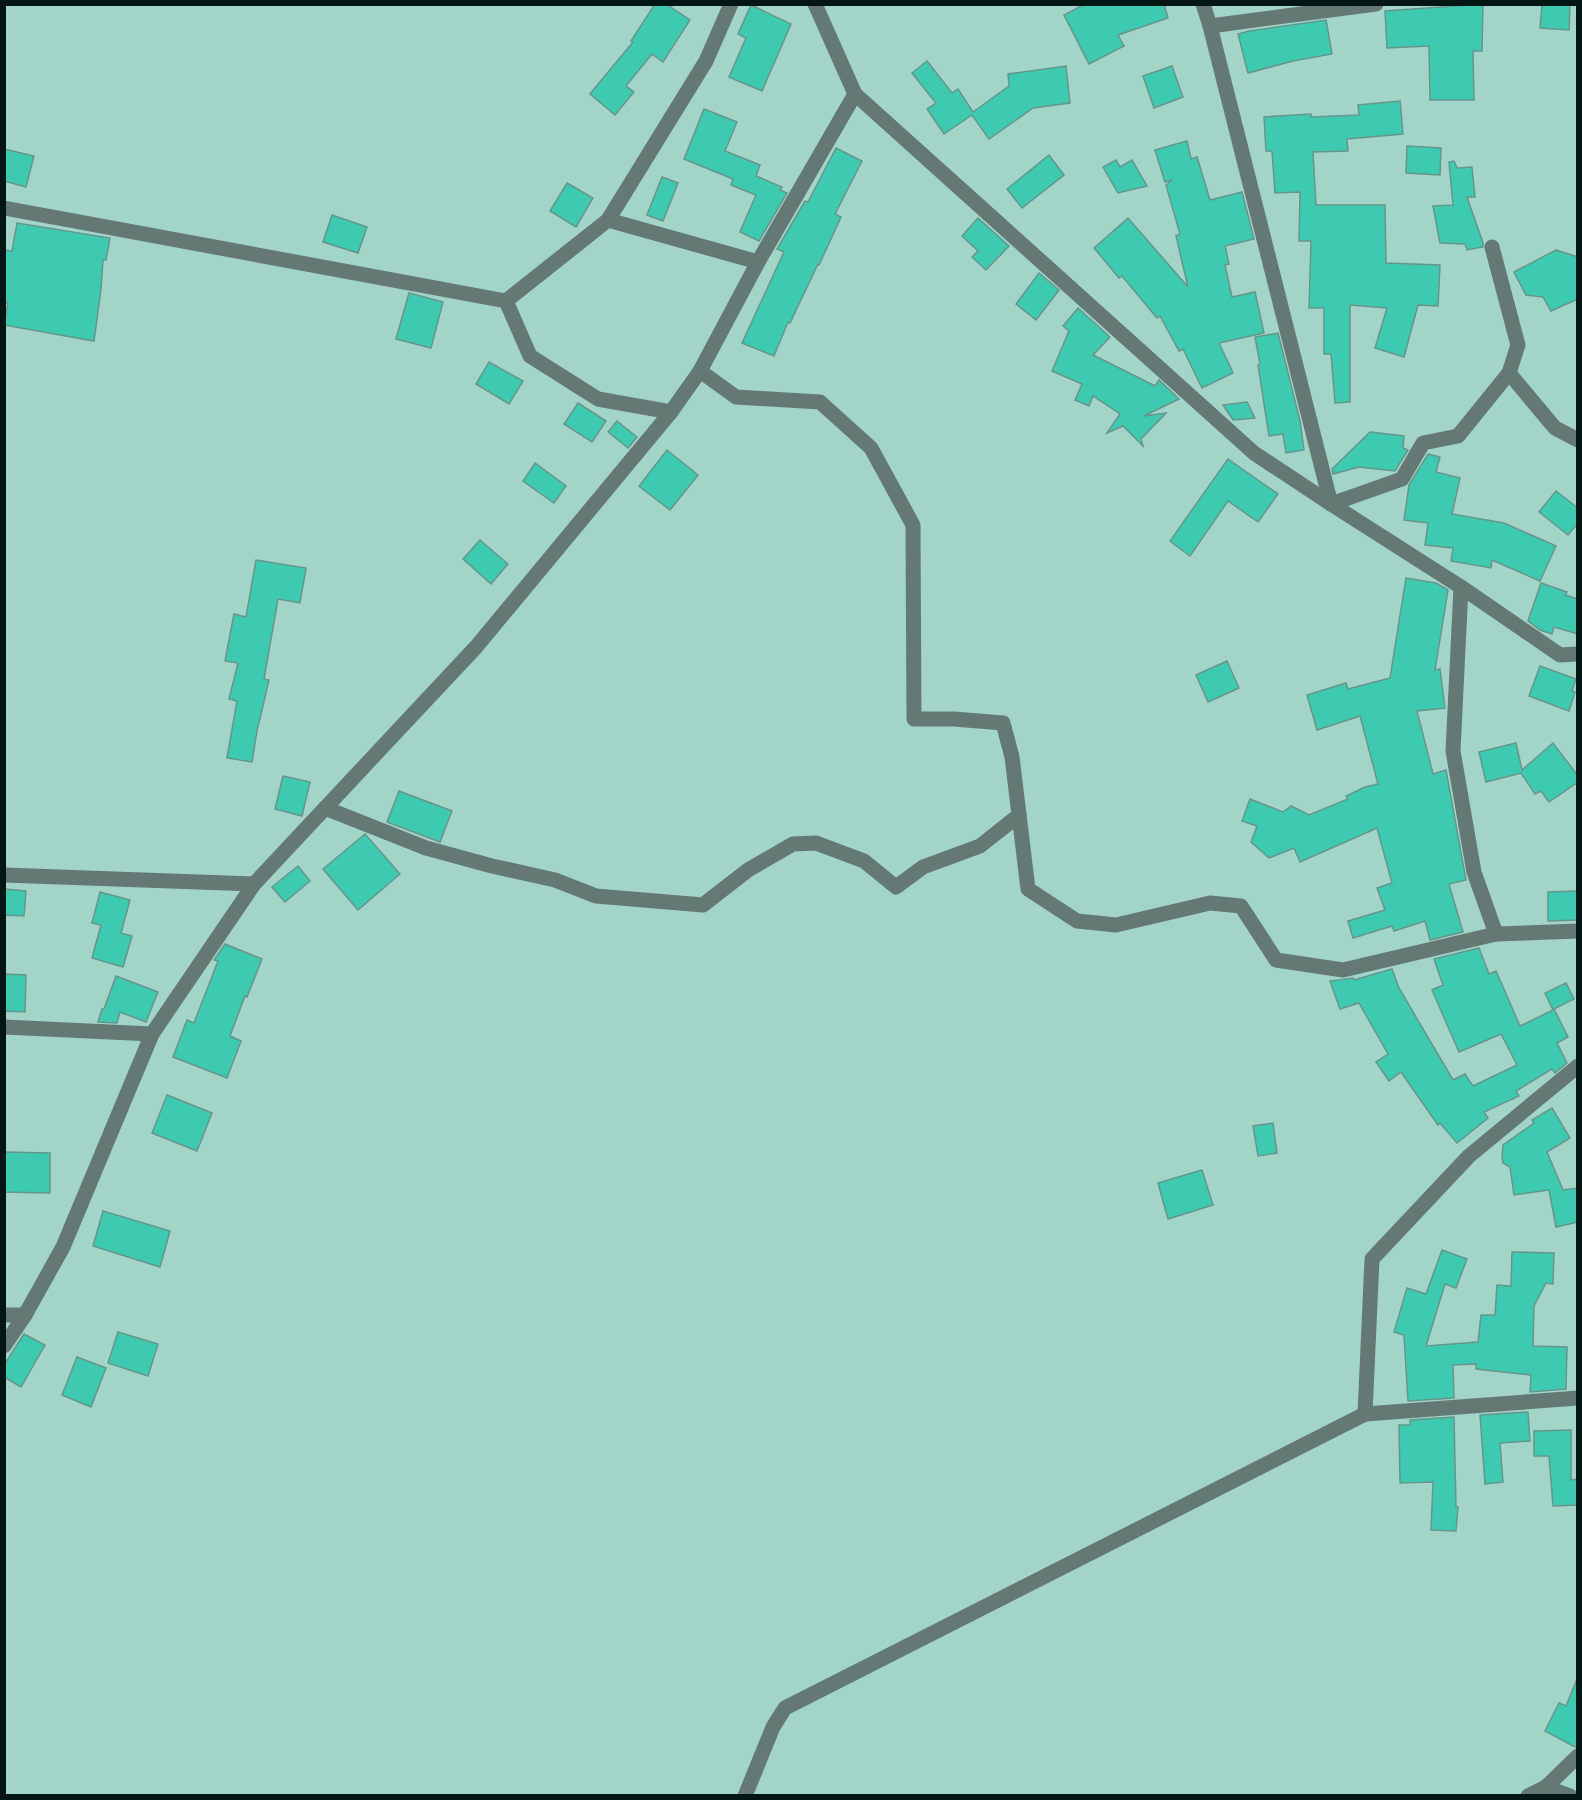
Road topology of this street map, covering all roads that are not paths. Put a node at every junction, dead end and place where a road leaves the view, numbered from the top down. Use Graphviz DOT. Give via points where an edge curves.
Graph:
graph roads {
  1 [pos="731,4"];
  2 [pos="815,4"];
  3 [pos="1203,4"];
  4 [pos="1377,4"];
  5 [pos="1210,26"];
  6 [pos="855,94"];
  7 [pos="4,208"];
  8 [pos="608,220"];
  9 [pos="1492,247"];
  10 [pos="758,262"];
  11 [pos="506,300"];
  12 [pos="700,371"];
  13 [pos="1509,374"];
  14 [pos="671,412"];
  15 [pos="1578,440"];
  16 [pos="1331,504"];
  17 [pos="1461,587"];
  18 [pos="1578,654"];
  19 [pos="325,808"];
  20 [pos="1019,815"];
  21 [pos="4,875"];
  22 [pos="254,884"];
  23 [pos="1578,931"];
  24 [pos="1496,934"];
  25 [pos="4,1027"];
  26 [pos="152,1034"];
  27 [pos="1578,1066"];
  28 [pos="4,1315"];
  29 [pos="25,1315"];
  30 [pos="4,1346"];
  31 [pos="1578,1398"];
  32 [pos="1365,1414"];
  33 [pos="1578,1756"];
  34 [pos="1546,1787"];
  35 [pos="745,1796"];
  36 [pos="1528,1796"];
  37 [pos="1570,1796"];
  1 -- 8 [label="street" via="706,61"];
  2 -- 6 [label="street"];
  3 -- 5 [label="street"];
  4 -- 5 [label="street"];
  5 -- 16 [label="street"];
  6 -- 10 [label="street"];
  6 -- 16 [label="street" via="1254,453"];
  7 -- 11 [label="street"];
  8 -- 10 [label="street"];
  8 -- 11 [label="street"];
  9 -- 13 [label="street" via="1518,345"];
  10 -- 12 [label="street"];
  11 -- 14 [label="street" via="530,356 598,399"];
  12 -- 14 [label="street"];
  12 -- 20 [label="street" via="736,397 820,402 871,448 913,525 914,719 1003,723 1012,757"];
  13 -- 15 [label="street" via="1555,428"];
  13 -- 16 [label="street" via="1458,436 1423,443 1402,479"];
  14 -- 19 [label="street" via="476,647"];
  16 -- 17 [label="street"];
  17 -- 18 [label="street" via="1560,655"];
  17 -- 24 [label="street" via="1453,751 1474,872"];
  19 -- 20 [label="street" via="426,848 555,880 596,896 703,905 748,870 794,844 816,843 864,861 896,887 923,867 980,846"];
  19 -- 22 [label="street"];
  20 -- 24 [label="street" via="1028,889 1077,921 1116,926 1210,903 1241,906 1276,960 1342,970"];
  21 -- 22 [label="street"];
  22 -- 26 [label="street"];
  23 -- 24 [label="street"];
  25 -- 26 [label="street"];
  26 -- 29 [label="street" via="63,1247"];
  27 -- 32 [label="street" via="1469,1156 1372,1259"];
  28 -- 29 [label="street"];
  29 -- 30 [label="street"];
  31 -- 32 [label="street"];
  32 -- 35 [label="street" via="785,1707"];
  33 -- 34 [label="street"];
  34 -- 36 [label="street"];
  34 -- 37 [label="street"];
}
